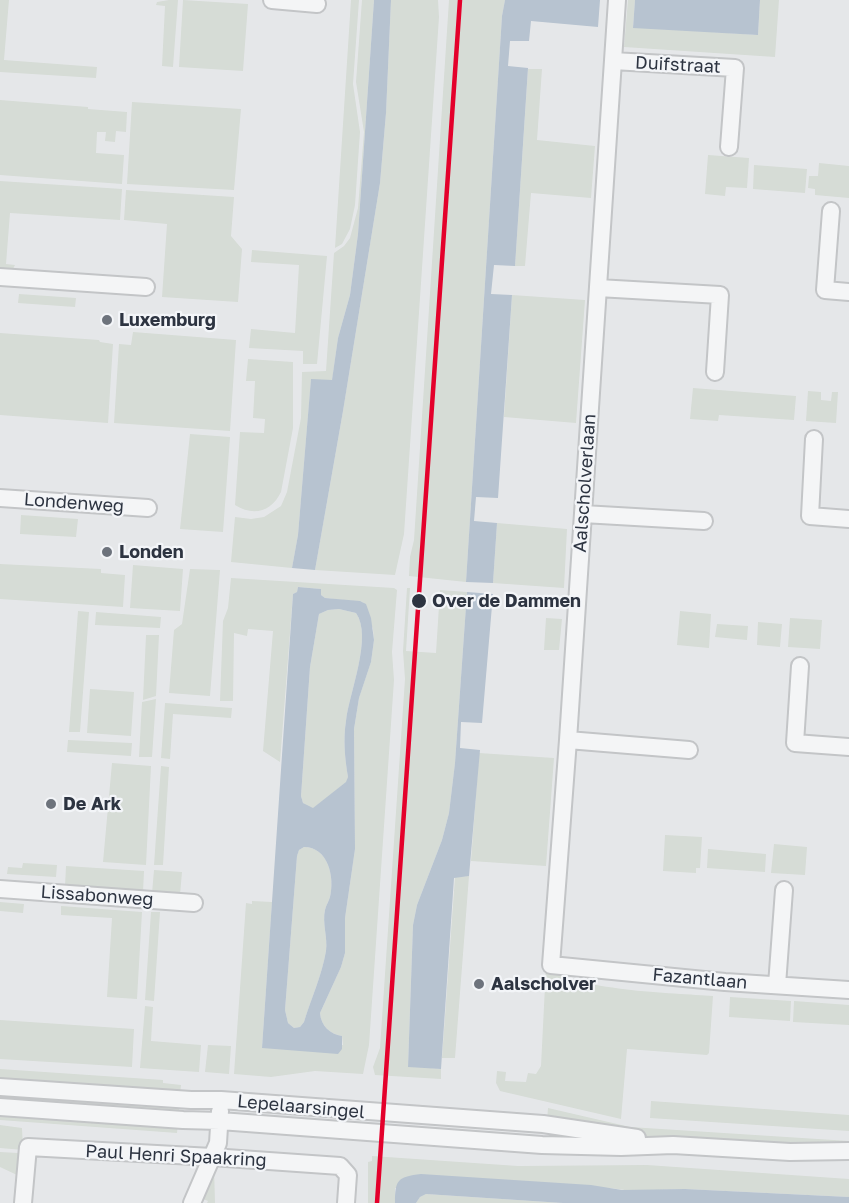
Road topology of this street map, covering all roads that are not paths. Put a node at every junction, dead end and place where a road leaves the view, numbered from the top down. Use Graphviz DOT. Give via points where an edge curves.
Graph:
graph roads {
  1 [pos="272,0"];
  2 [pos="617,0"];
  3 [pos="317,4"];
  4 [pos="613,61"];
  5 [pos="729,147"];
  6 [pos="831,211"];
  7 [pos="0,277"];
  8 [pos="146,287"];
  9 [pos="598,288"];
  10 [pos="849,292"];
  11 [pos="715,372"];
  12 [pos="814,439"];
  13 [pos="0,498"];
  14 [pos="148,508"];
  15 [pos="583,514"];
  16 [pos="849,519"];
  17 [pos="704,521"];
  18 [pos="800,666"];
  19 [pos="568,740"];
  20 [pos="849,747"];
  21 [pos="689,750"];
  22 [pos="0,889"];
  23 [pos="784,890"];
  24 [pos="194,903"];
  25 [pos="550,965"];
  26 [pos="777,985"];
  27 [pos="849,990"];
  28 [pos="0,1088"];
  29 [pos="221,1100"];
  30 [pos="0,1107"];
  31 [pos="220,1120"];
  32 [pos="673,1145"];
  33 [pos="849,1151"];
  34 [pos="790,1152"];
  35 [pos="212,1156"];
  36 [pos="849,1162"];
  37 [pos="23,1203"];
  38 [pos="192,1203"];
  39 [pos="346,1203"];
  1 -- 3 [label="street"];
  2 -- 4 [label="street, Aalscholverlaan"];
  4 -- 5 [label="street, Duifstraat" via="735,68"];
  4 -- 9 [label="street, Aalscholverlaan"];
  6 -- 10 [label="street" via="825,290"];
  7 -- 8 [label="street"];
  9 -- 11 [label="street" via="720,295"];
  9 -- 15 [label="street, Aalscholverlaan"];
  12 -- 16 [label="street" via="810,516"];
  13 -- 14 [label="street, Londenweg"];
  15 -- 17 [label="street"];
  15 -- 19 [label="street, Aalscholverlaan"];
  18 -- 20 [label="street" via="795,743"];
  19 -- 21 [label="street"];
  19 -- 25 [label="street, Aalscholverlaan"];
  22 -- 24 [label="street, Lissabonweg"];
  23 -- 26 [label="street"];
  25 -- 26 [label="street, Fazantlaan"];
  26 -- 27 [label="street, Fazantlaan"];
  28 -- 29 [label="street, Lepelaarsingel"];
  29 -- 31 [label="street"];
  29 -- 32 [label="street, Lepelaarsingel" via="543,1124"];
  30 -- 31 [label="street, Lepelaarsingel"];
  31 -- 32 [label="street, Lepelaarsingel" via="542,1145"];
  31 -- 35 [label="street" via="218,1143"];
  32 -- 34 [label="street, Lepelaarsingel"];
  33 -- 34 [label="street, Lepelaarsingel"];
  34 -- 36 [label="street, Lepelaarsingel"];
  35 -- 37 [label="street, Paul Henri Spaakring" via="28,1147"];
  35 -- 38 [label="street"];
  35 -- 39 [label="street, Paul Henri Spaakring" via="340,1166 348,1174"];
}
